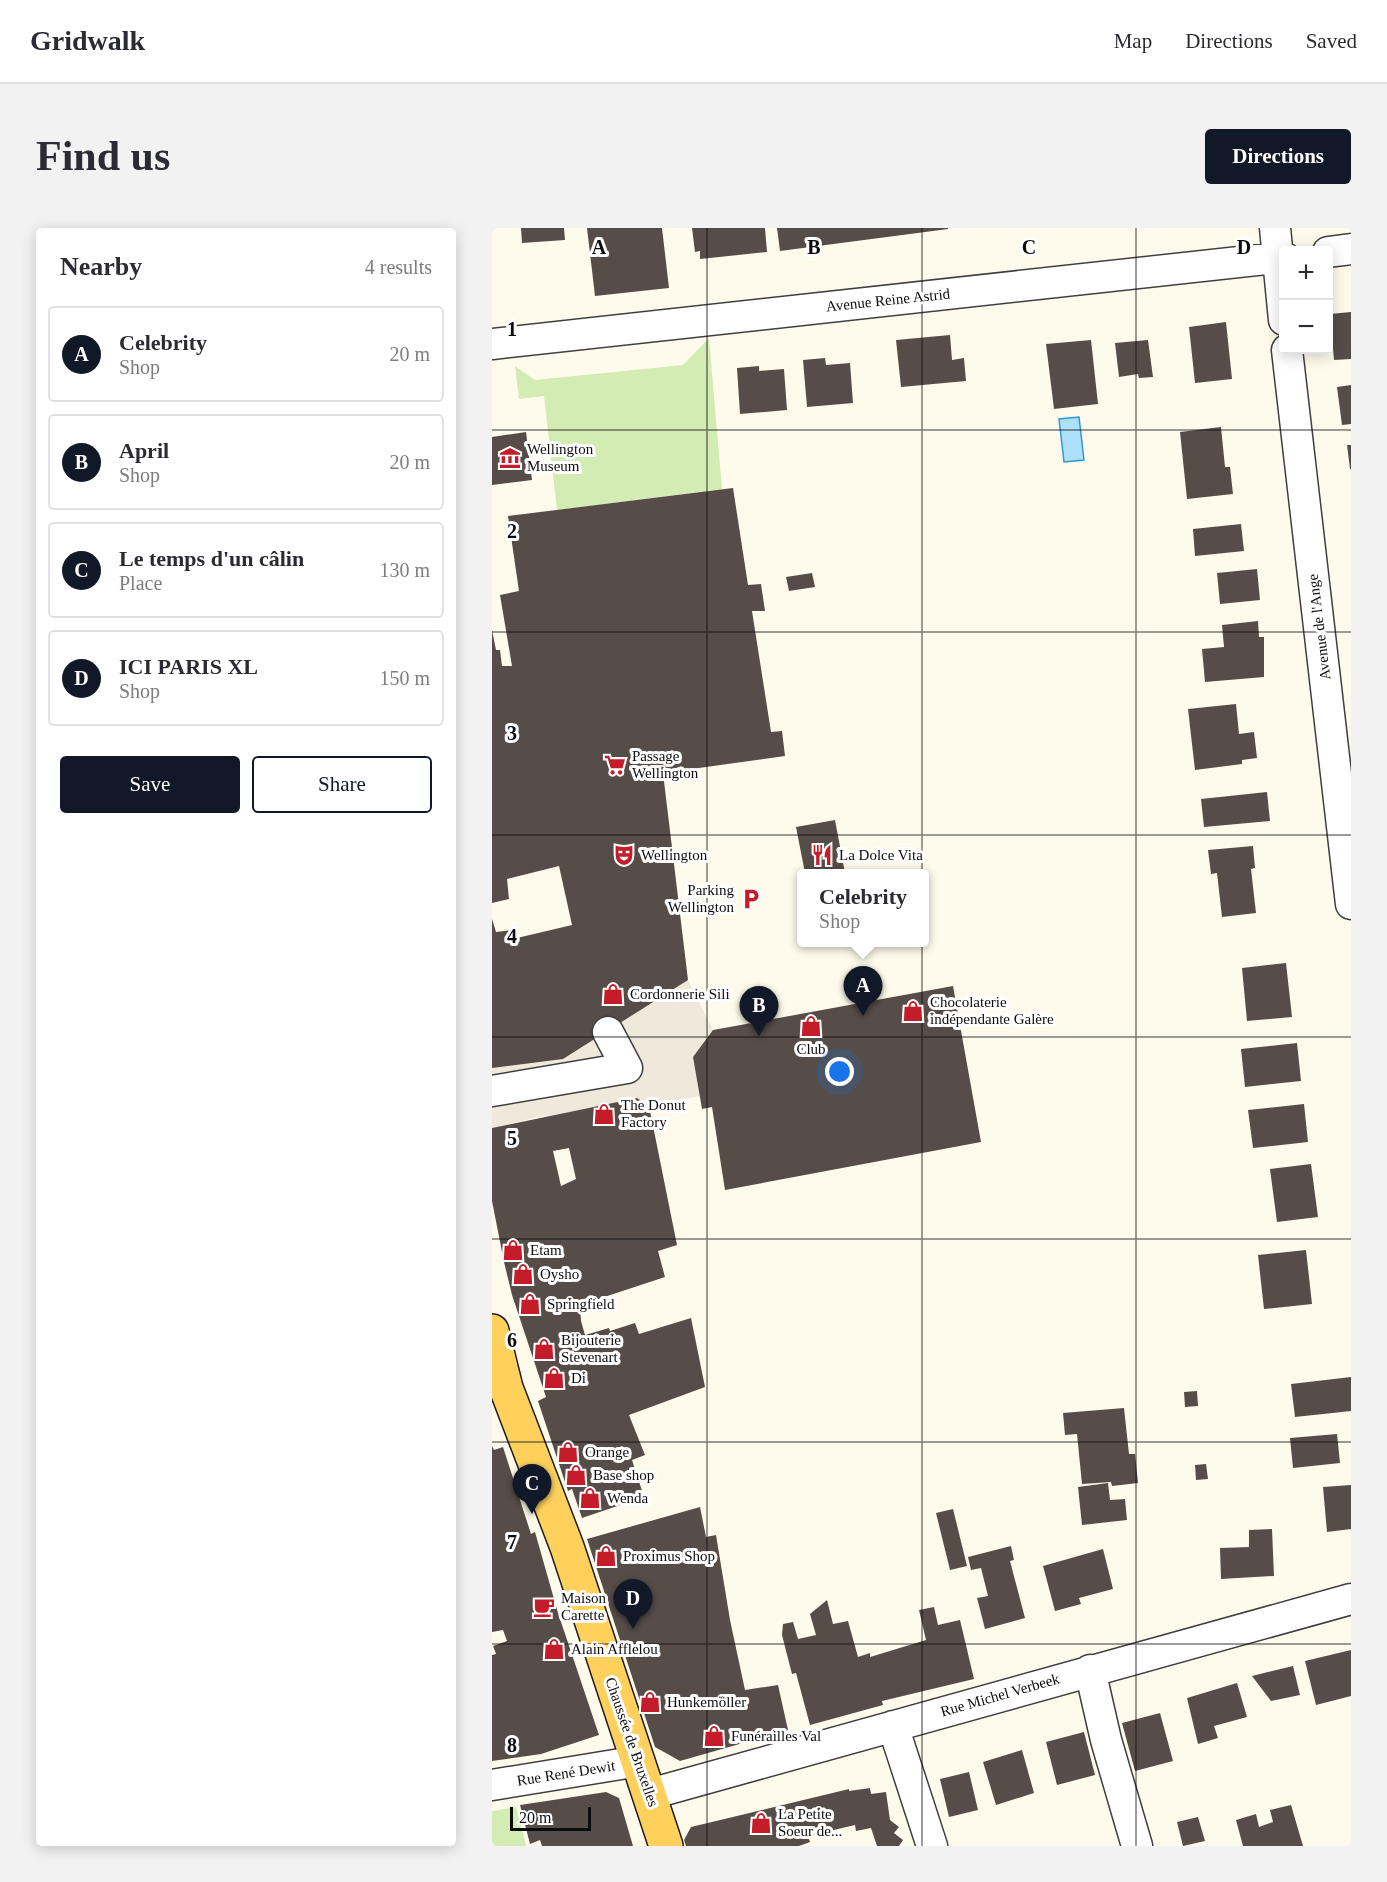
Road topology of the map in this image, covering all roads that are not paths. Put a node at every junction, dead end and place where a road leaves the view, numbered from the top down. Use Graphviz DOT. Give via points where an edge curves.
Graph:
graph roads {
  1 [pos="1275,228"];
  2 [pos="1351,249"];
  3 [pos="1279,251"];
  4 [pos="1333,251"];
  5 [pos="1279,257"];
  6 [pos="492,344"];
  7 [pos="1287,354"];
  8 [pos="1351,904"];
  9 [pos="608,1032"];
  10 [pos="492,1091"];
  11 [pos="492,1331"];
  12 [pos="1351,1599"];
  13 [pos="1090,1670"];
  14 [pos="893,1726"];
  15 [pos="639,1761"];
  16 [pos="492,1785"];
  17 [pos="650,1794"];
  18 [pos="666,1846"];
  19 [pos="932,1846"];
  20 [pos="1137,1846"];
  1 -- 3 [label="street"];
  2 -- 4 [label="street"];
  5 -- 6 [label="street, Avenue Reine Astrid"];
  7 -- 8 [label="street, Avenue de l'Ange"];
  9 -- 10 [label="street" via="627,1068"];
  11 -- 15 [label="main road, Chaussée de Bruxelles" via="506,1388 567,1547"];
  12 -- 13 [label="street, Rue Michel Verbeek"];
  13 -- 14 [label="street, Rue Michel Verbeek"];
  13 -- 20 [label="street"];
  14 -- 17 [label="street, Rue Michel Verbeek"];
  14 -- 19 [label="street"];
  15 -- 16 [label="street, Rue René Dewit"];
  15 -- 17 [label="main road, Chaussée de Bruxelles"];
  17 -- 18 [label="main road, Chaussée de Bruxelles"];
}
